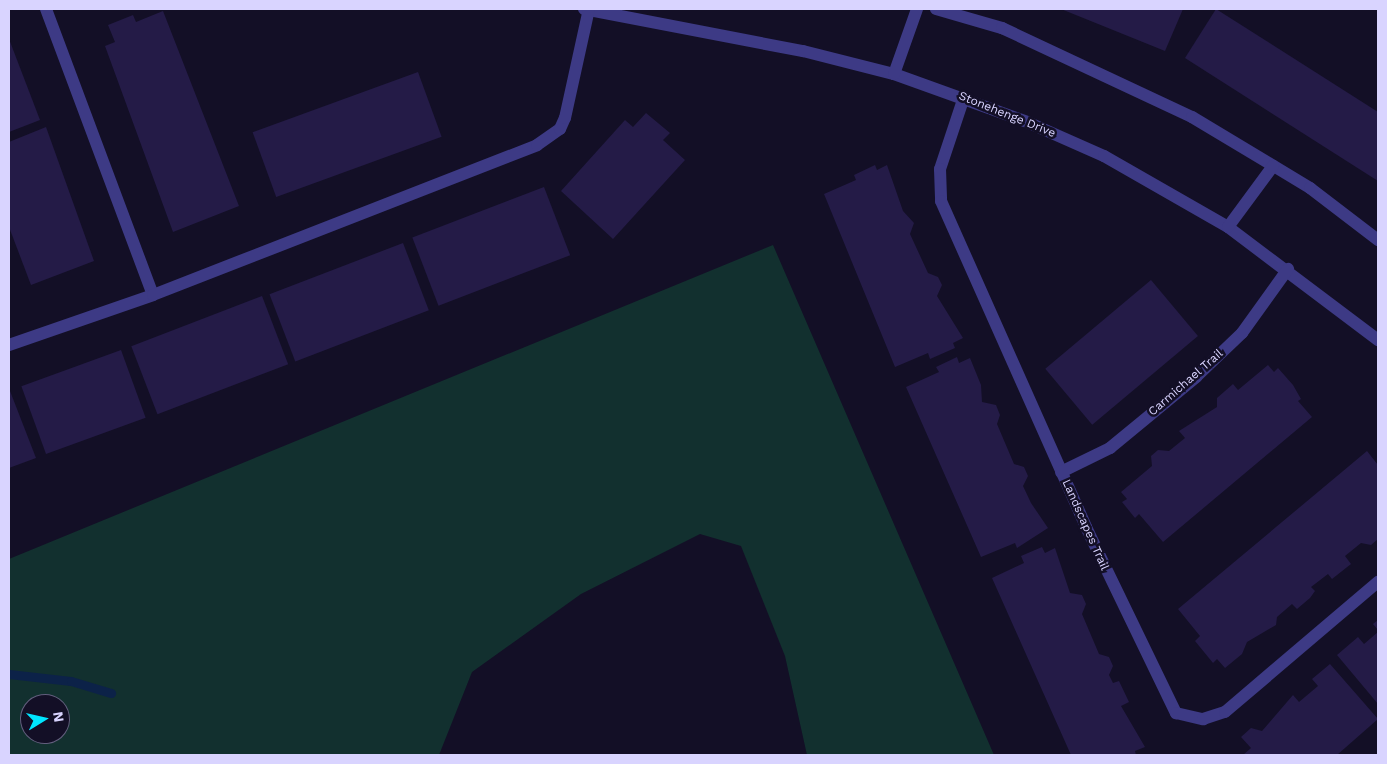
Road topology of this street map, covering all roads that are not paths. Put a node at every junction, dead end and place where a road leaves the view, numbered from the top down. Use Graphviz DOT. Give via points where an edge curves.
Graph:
graph roads {
  1 [pos="46,9"];
  2 [pos="587,9"];
  3 [pos="917,9"];
  4 [pos="936,9"];
  5 [pos="894,74"];
  6 [pos="964,97"];
  7 [pos="1273,166"];
  8 [pos="1228,227"];
  9 [pos="1378,240"];
  10 [pos="1288,270"];
  11 [pos="153,295"];
  12 [pos="1378,340"];
  13 [pos="9,345"];
  14 [pos="1061,472"];
  15 [pos="1378,582"];
  1 -- 11 [label="street"];
  2 -- 5 [label="street, Stonehenge Drive" via="803,51"];
  2 -- 11 [label="street" via="565,118 549,138"];
  3 -- 5 [label="street"];
  4 -- 7 [label="street" via="1002,28 1127,84"];
  5 -- 6 [label="street, Stonehenge Drive"];
  6 -- 8 [label="street, Stonehenge Drive" via="1104,156"];
  6 -- 14 [label="street, Landscapes Trail" via="940,169 941,200"];
  7 -- 8 [label="street"];
  7 -- 9 [label="street"];
  8 -- 10 [label="street, Stonehenge Drive"];
  10 -- 12 [label="street, Stonehenge Drive"];
  10 -- 14 [label="street, Carmichael Trail" via="1242,332 1196,377 1110,448"];
  11 -- 13 [label="street"];
  14 -- 15 [label="street, Landscapes Trail" via="1176,713 1203,719 1225,712"];
}
